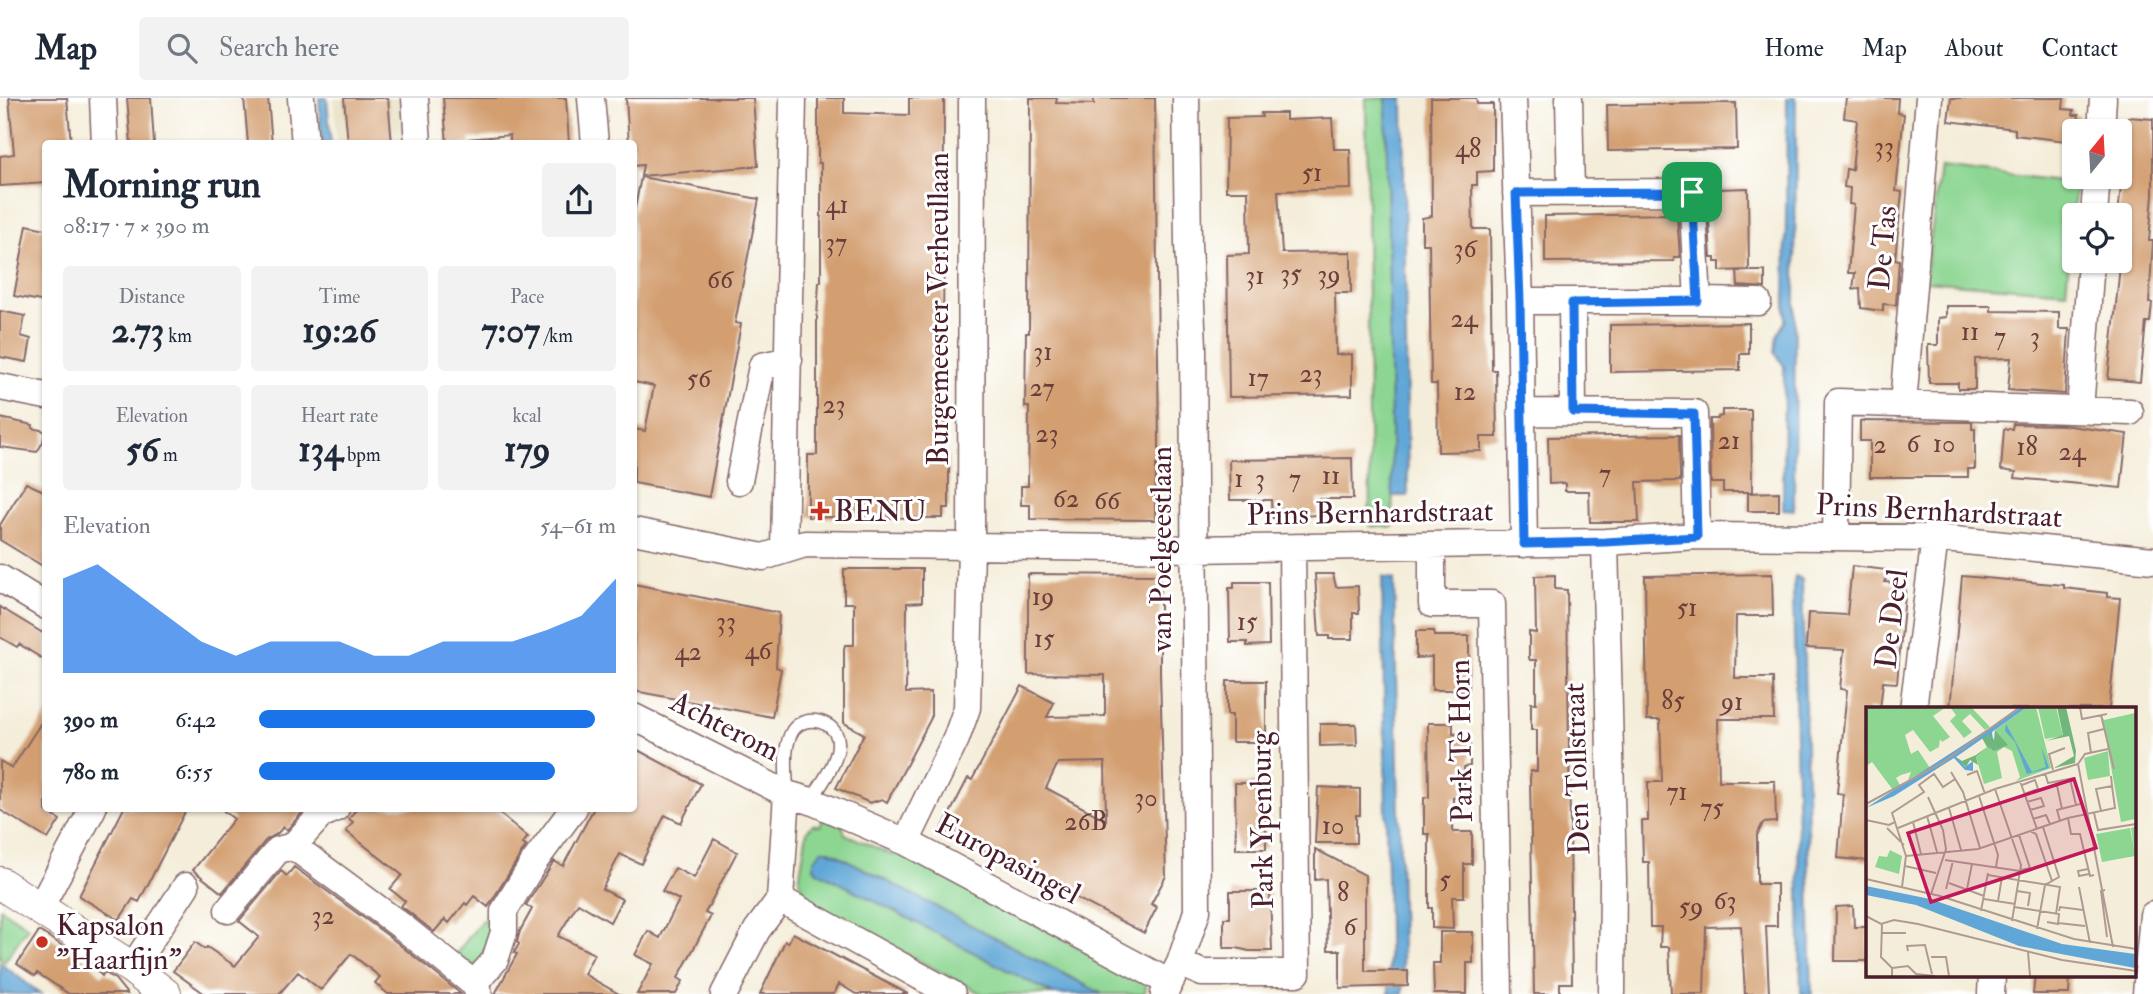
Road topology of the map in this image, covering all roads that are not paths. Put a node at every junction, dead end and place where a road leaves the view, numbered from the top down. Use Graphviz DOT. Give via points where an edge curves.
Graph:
graph roads {
  1 [pos="103,98"];
  2 [pos="301,98"];
  3 [pos="415,98"];
  4 [pos="591,98"];
  5 [pos="793,98"];
  6 [pos="972,98"];
  7 [pos="1186,98"];
  8 [pos="1513,98"];
  9 [pos="1569,98"];
  10 [pos="1929,98"];
  11 [pos="2103,98"];
  12 [pos="2102,119"];
  13 [pos="105,140"];
  14 [pos="305,140"];
  15 [pos="418,140"];
  16 [pos="595,140"];
  17 [pos="1516,193"];
  18 [pos="1571,193"];
  19 [pos="2090,273"];
  20 [pos="1520,301"];
  21 [pos="1698,301"];
  22 [pos="1758,302"];
  23 [pos="1572,303"];
  24 [pos="789,360"];
  25 [pos="0,387"];
  26 [pos="42,395"];
  27 [pos="1903,404"];
  28 [pos="2080,410"];
  29 [pos="1521,412"];
  30 [pos="1573,412"];
  31 [pos="2130,412"];
  32 [pos="740,481"];
  33 [pos="637,532"];
  34 [pos="1697,537"];
  35 [pos="1836,537"];
  36 [pos="1935,538"];
  37 [pos="1605,542"];
  38 [pos="1524,544"];
  39 [pos="1432,546"];
  40 [pos="971,547"];
  41 [pos="1292,548"];
  42 [pos="1194,549"];
  43 [pos="784,550"];
  44 [pos="2153,560"];
  45 [pos="0,578"];
  46 [pos="42,604"];
  47 [pos="1913,707"];
  48 [pos="637,718"];
  49 [pos="799,798"];
  50 [pos="91,812"];
  51 [pos="327,812"];
  52 [pos="565,812"];
  53 [pos="906,842"];
  54 [pos="293,846"];
  55 [pos="0,883"];
  56 [pos="186,886"];
  57 [pos="780,898"];
  58 [pos="40,908"];
  59 [pos="228,910"];
  60 [pos="2153,915"];
  61 [pos="132,968"];
  62 [pos="1992,976"];
  63 [pos="1171,980"];
  64 [pos="477,989"];
  65 [pos="938,991"];
  66 [pos="165,994"];
  67 [pos="724,994"];
  68 [pos="1499,994"];
  69 [pos="1612,994"];
  70 [pos="1991,994"];
  71 [pos="2146,994"];
  1 -- 13 [label="street"];
  2 -- 14 [label="street"];
  3 -- 15 [label="street"];
  4 -- 16 [label="street"];
  5 -- 24 [label="street"];
  6 -- 40 [label="street, Burgemeester Verheullaan"];
  7 -- 42 [label="street, van Poelgeestlaan"];
  8 -- 17 [label="street"];
  9 -- 18 [label="street"];
  10 -- 27 [label="street, De Tas"];
  11 -- 12 [label="street"];
  17 -- 18 [label="street"];
  17 -- 20 [label="street"];
  18 -- 21 [label="street" via="1692,192"];
  19 -- 28 [label="street"];
  20 -- 23 [label="street"];
  20 -- 29 [label="street"];
  21 -- 22 [label="street"];
  21 -- 23 [label="street"];
  23 -- 30 [label="street"];
  24 -- 32 [label="street" via="762,366"];
  24 -- 43 [label="street"];
  25 -- 26 [label="street"];
  27 -- 28 [label="street"];
  27 -- 35 [label="street" via="1838,402"];
  28 -- 31 [label="street"];
  29 -- 30 [label="street"];
  29 -- 38 [label="street"];
  30 -- 34 [label="street" via="1694,414"];
  33 -- 43 [label="street, Prins Bernhardstraat" via="763,557"];
  34 -- 35 [label="street, Prins Bernhardstraat"];
  34 -- 37 [label="street, Prins Bernhardstraat"];
  35 -- 36 [label="street, Prins Bernhardstraat"];
  36 -- 44 [label="street, Prins Bernhardstraat"];
  36 -- 47 [label="street, De Deel"];
  37 -- 38 [label="street, Prins Bernhardstraat"];
  37 -- 69 [label="street, Den Tollstraat"];
  38 -- 39 [label="street, Prins Bernhardstraat"];
  39 -- 41 [label="street, Prins Bernhardstraat"];
  39 -- 68 [label="street, Park Te Horn" via="1432,604 1492,604"];
  40 -- 42 [label="street, Prins Bernhardstraat"];
  40 -- 43 [label="street, Prins Bernhardstraat" via="805,544"];
  40 -- 53 [label="street, Burgemeester Verheullaan" via="967,708"];
  41 -- 42 [label="street, Prins Bernhardstraat"];
  41 -- 63 [label="street, Park Ypenburg" via="1297,973 1202,973"];
  42 -- 63 [label="street, van Poelgeestlaan" via="1197,911"];
  45 -- 46 [label="street"];
  48 -- 49 [label="street, Achterom"];
  49 -- 49 [label="lane" via="837,754 838,740 822,722 808,720 794,728 788,743"];
  49 -- 53 [label="street, Europasingel"];
  49 -- 57 [label="street"];
  50 -- 58 [label="street"];
  51 -- 54 [label="street"];
  52 -- 64 [label="street" via="504,911 504,932 495,960"];
  53 -- 63 [label="street, Europasingel"];
  54 -- 59 [label="street" via="278,850"];
  54 -- 64 [label="street"];
  55 -- 58 [label="street"];
  56 -- 61 [label="street"];
  57 -- 65 [label="street"];
  57 -- 67 [label="street" via="757,930"];
  58 -- 61 [label="street"];
  60 -- 71 [label="street"];
  61 -- 66 [label="street"];
  62 -- 70 [label="street"];
}
